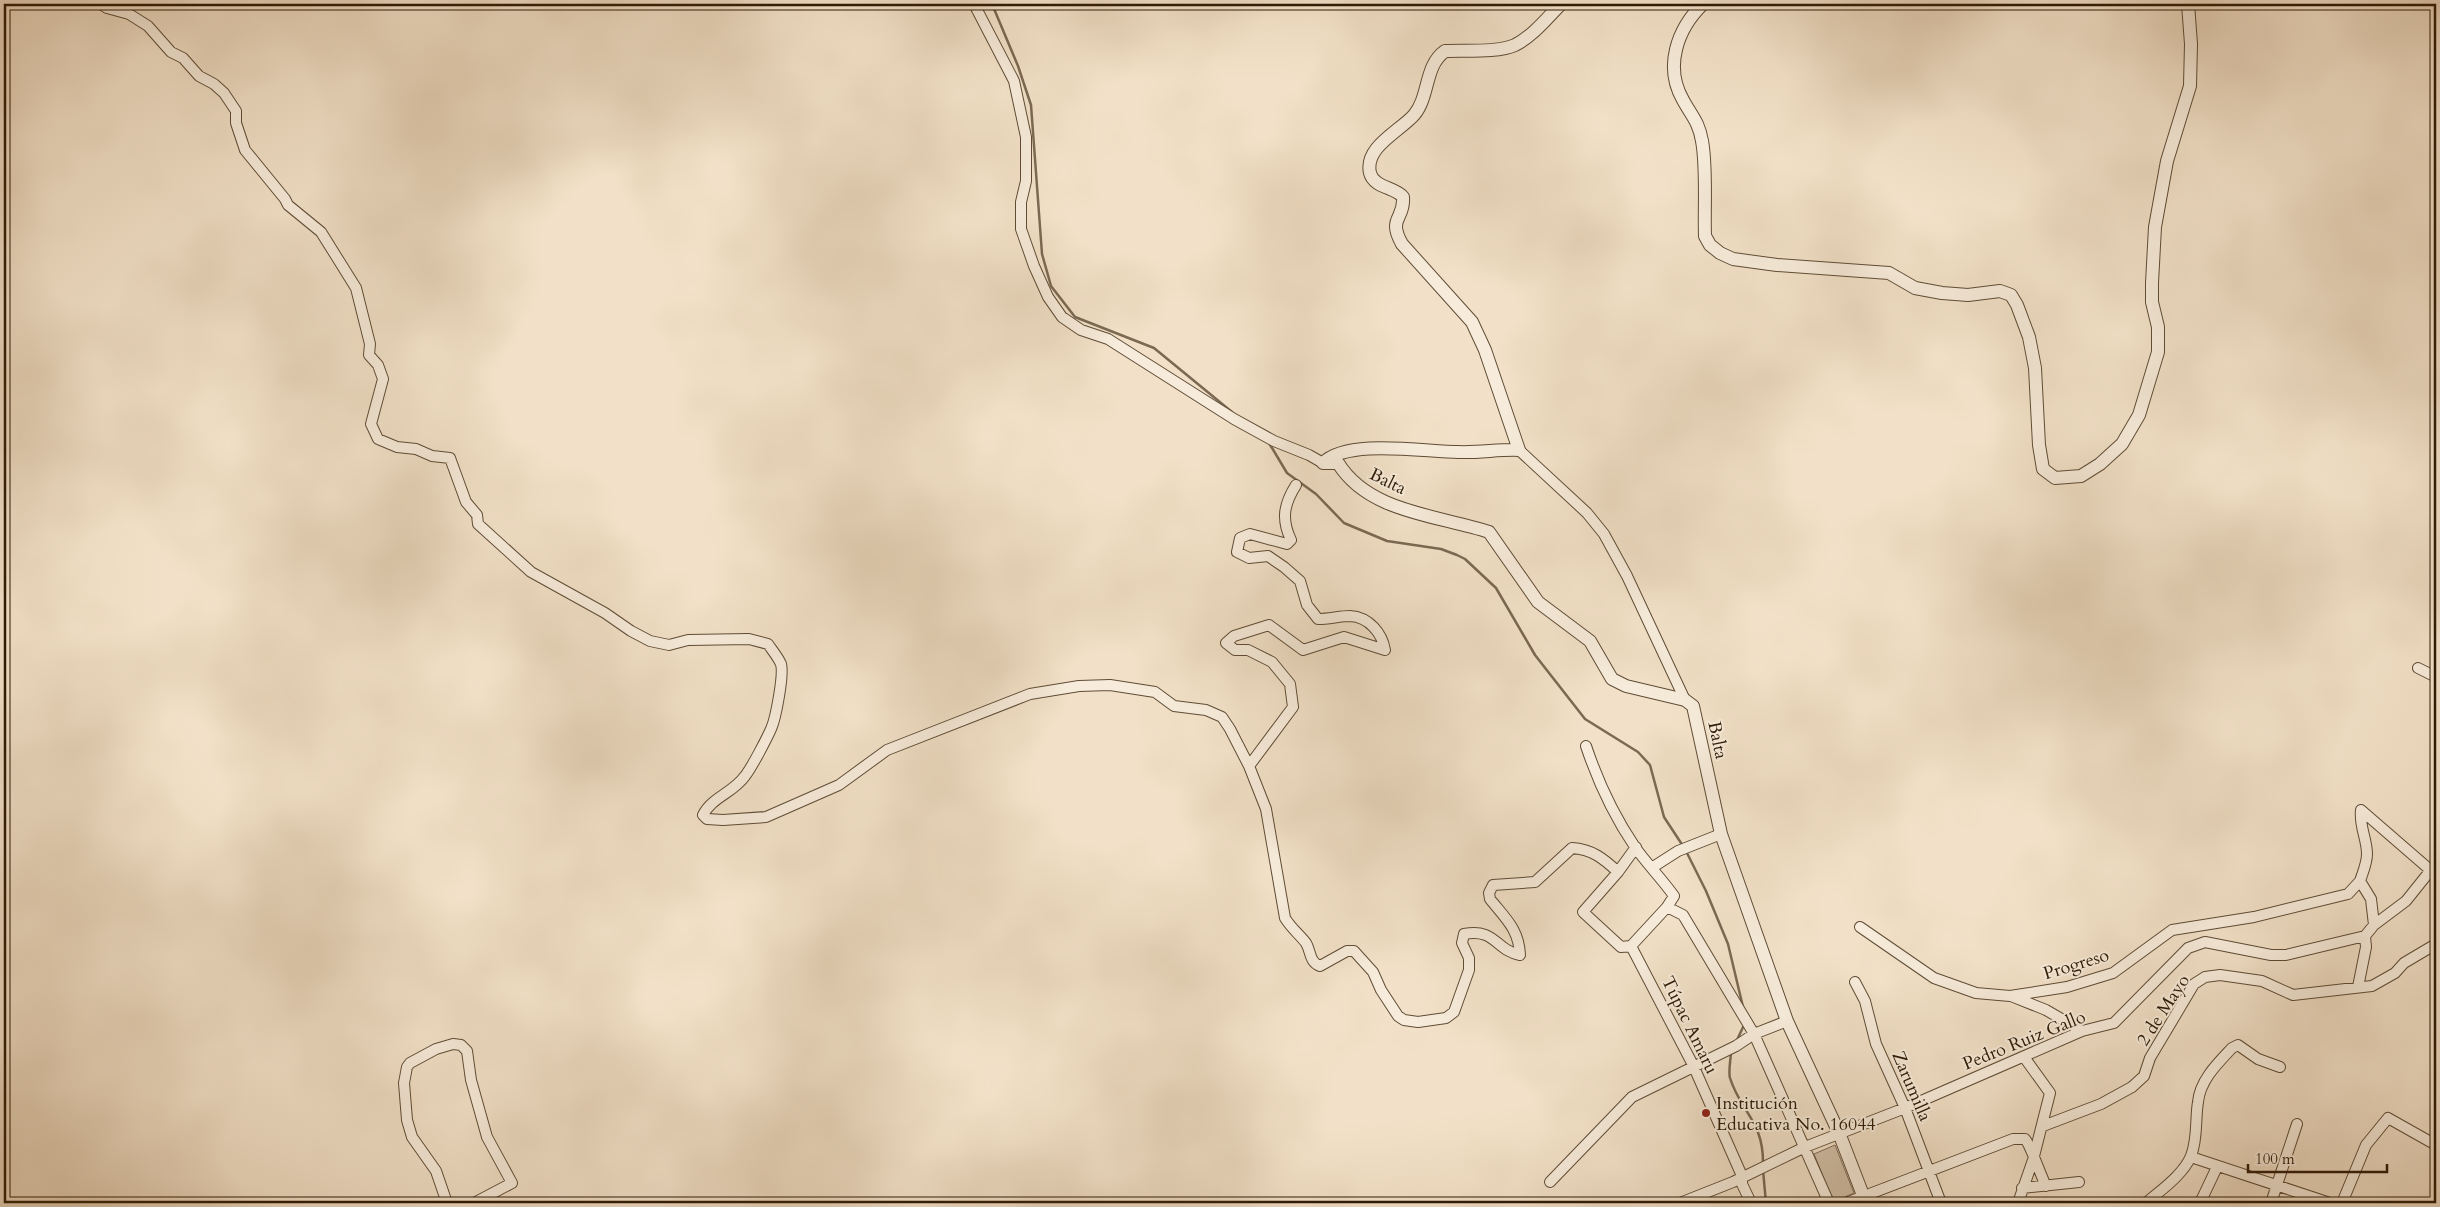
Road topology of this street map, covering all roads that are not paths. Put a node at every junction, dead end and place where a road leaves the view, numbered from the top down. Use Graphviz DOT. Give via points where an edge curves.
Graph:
graph roads {
  1 [pos="101,4"];
  2 [pos="974,4"];
  3 [pos="1561,4"];
  4 [pos="1703,4"];
  5 [pos="2188,4"];
  6 [pos="1520,450"];
  7 [pos="1323,463"];
  8 [pos="1296,485"];
  9 [pos="2418,668"];
  10 [pos="2436,676"];
  11 [pos="1685,700"];
  12 [pos="1586,746"];
  13 [pos="1249,766"];
  14 [pos="1721,834"];
  15 [pos="1636,847"];
  16 [pos="1653,867"];
  17 [pos="1618,872"];
  18 [pos="2433,873"];
  19 [pos="2360,881"];
  20 [pos="1667,907"];
  21 [pos="2374,925"];
  22 [pos="1860,927"];
  23 [pos="2365,936"];
  24 [pos="2436,944"];
  25 [pos="1631,946"];
  26 [pos="1855,982"];
  27 [pos="2358,987"];
  28 [pos="2010,996"];
  29 [pos="1787,1021"];
  30 [pos="2082,1031"];
  31 [pos="1754,1034"];
  32 [pos="2024,1057"];
  33 [pos="1693,1065"];
  34 [pos="2280,1067"];
  35 [pos="1905,1108"];
  36 [pos="2297,1124"];
  37 [pos="2042,1126"];
  38 [pos="1839,1132"];
  39 [pos="2436,1145"];
  40 [pos="1805,1147"];
  41 [pos="2191,1157"];
  42 [pos="2033,1160"];
  43 [pos="2217,1167"];
  44 [pos="1930,1172"];
  45 [pos="1742,1176"];
  46 [pos="1550,1182"];
  47 [pos="2079,1182"];
  48 [pos="2046,1186"];
  49 [pos="2276,1186"];
  50 [pos="2022,1188"];
  51 [pos="1865,1200"];
  52 [pos="447,1203"];
  53 [pos="474,1203"];
  54 [pos="1680,1203"];
  55 [pos="1751,1203"];
  56 [pos="1829,1203"];
  57 [pos="1846,1203"];
  58 [pos="1941,1203"];
  59 [pos="2018,1203"];
  60 [pos="2146,1203"];
  61 [pos="2200,1203"];
  62 [pos="2271,1203"];
  63 [pos="2330,1203"];
  64 [pos="2342,1203"];
  1 -- 13 [label="street" via="124,12 148,26 171,52 183,58 199,76 224,93 236,111 241,143 248,155 288,205 321,232 347,272 356,288 370,344 369,355 378,365 383,379 371,424 378,439 397,447 450,458 466,502 477,515 478,524 509,554 531,572 605,613 637,635 658,644 749,639 768,644 781,664 771,728 745,776 732,790 715,800 703,815 707,818 737,820 766,817 839,785 886,750 1030,694 1079,686 1110,685 1155,692 1174,706 1206,710 1222,717"];
  2 -- 7 [label="street" via="1014,81 1026,137 1021,229 1048,297 1062,317 1081,330 1108,339 1234,419"];
  3 -- 6 [label="street" via="1539,27 1514,45 1445,51 1438,55 1421,105 1382,142 1370,165 1371,176 1378,184 1403,197 1395,225 1402,244 1472,322 1486,350"];
  4 -- 5 [label="street" via="1685,27 1675,49 1673,76 1682,100 1697,120 1702,142 1705,236 1710,245 1733,259 1888,273 1915,288 1942,293 1968,295 2000,291 2011,295 2029,337 2035,368 2043,469 2055,478 2081,476 2122,444 2139,415 2158,352 2158,327 2152,302 2156,228 2168,161 2190,86"];
  6 -- 7 [label="street" via="1458,452 1386,448 1341,453"];
  6 -- 11 [label="street" via="1587,513 1604,534"];
  7 -- 11 [label="street, Balta" via="1338,463 1353,483 1367,493 1434,518 1489,532 1538,602 1590,641 1612,679 1632,688"];
  8 -- 13 [label="street" via="1288,498 1284,516 1291,540 1287,544 1250,534 1240,538 1237,552 1249,558 1268,556 1284,567 1300,581 1307,605 1318,619 1351,616 1369,622 1383,640 1385,650 1344,637 1303,650 1269,625 1234,636 1226,643 1235,650 1248,650 1272,662 1290,684 1293,707"];
  9 -- 10 [label="street"];
  11 -- 14 [label="street, Balta" via="1693,706"];
  12 -- 15 [label="street" via="1598,781"];
  13 -- 17 [label="street" via="1266,809 1285,918 1290,928 1306,944 1316,964 1325,964 1347,951 1354,951 1373,972 1394,1012 1404,1020 1418,1022 1446,1018 1454,1012 1469,970 1469,958 1462,943 1464,934 1487,935 1509,953 1520,955 1516,932 1490,899 1493,885 1535,882 1572,848 1598,855"];
  14 -- 16 [label="street" via="1678,851"];
  14 -- 29 [label="street, Balta"];
  15 -- 16 [label="street"];
  15 -- 17 [label="street"];
  16 -- 20 [label="street" via="1674,896"];
  17 -- 25 [label="street" via="1584,912 1620,947"];
  18 -- 19 [label="street" via="2361,810 2360,823 2367,851"];
  18 -- 21 [label="street" via="2406,901"];
  19 -- 21 [label="street" via="2371,899"];
  19 -- 28 [label="street, Progreso" via="2348,894 2254,917 2172,930 2113,973 2067,987"];
  20 -- 25 [label="street"];
  20 -- 31 [label="street" via="1683,915"];
  21 -- 23 [label="street"];
  22 -- 28 [label="street, Progreso" via="1934,978 1976,993"];
  23 -- 27 [label="street"];
  23 -- 30 [label="street, Pedro Ruiz Gallo" via="2272,956 2205,942 2188,948 2114,1023"];
  24 -- 27 [label="street, 2 de Mayo" via="2372,986"];
  25 -- 33 [label="street, Túpac Amaru"];
  26 -- 35 [label="street, Zarumilla" via="1866,1001 1876,1044"];
  27 -- 37 [label="street, 2 de Mayo" via="2293,995 2262,981 2220,975 2205,977 2194,984 2150,1058 2144,1076 2132,1087 2101,1104"];
  28 -- 30 [label="street" via="2046,1010"];
  29 -- 31 [label="street"];
  29 -- 38 [label="street, Balta"];
  30 -- 32 [label="street, Pedro Ruiz Gallo"];
  31 -- 33 [label="street" via="1736,1046"];
  31 -- 40 [label="street"];
  32 -- 35 [label="street, Pedro Ruiz Gallo"];
  32 -- 37 [label="street" via="2050,1093"];
  33 -- 45 [label="street, Túpac Amaru"];
  33 -- 46 [label="street" via="1632,1097"];
  34 -- 41 [label="street" via="2258,1059 2244,1047 2232,1048 2205,1080 2198,1100"];
  35 -- 38 [label="street, Pedro Ruiz Gallo"];
  35 -- 44 [label="street, Zarumilla"];
  36 -- 49 [label="street"];
  37 -- 42 [label="street"];
  38 -- 40 [label="street, Pedro Ruiz Gallo"];
  38 -- 51 [label="street, Balta"];
  39 -- 64 [label="street" via="2388,1118 2366,1145"];
  40 -- 45 [label="street, Pedro Ruiz Gallo"];
  40 -- 56 [label="street"];
  41 -- 43 [label="street"];
  41 -- 60 [label="street" via="2171,1182"];
  42 -- 44 [label="street" via="2025,1139 2014,1139"];
  42 -- 48 [label="street"];
  42 -- 50 [label="street"];
  43 -- 49 [label="street"];
  43 -- 61 [label="street"];
  44 -- 51 [label="street"];
  44 -- 58 [label="street, Zarumilla"];
  45 -- 54 [label="street, Pedro Ruiz Gallo"];
  45 -- 55 [label="street, Túpac Amaru" via="1742,1184"];
  47 -- 48 [label="street"];
  48 -- 50 [label="street"];
  49 -- 62 [label="street"];
  49 -- 63 [label="street"];
  50 -- 59 [label="street"];
  51 -- 57 [label="street"];
  52 -- 53 [label="street" via="436,1171 408,1127 404,1083 410,1063 436,1048 453,1044 468,1051 471,1080 487,1137 512,1183"];
}
